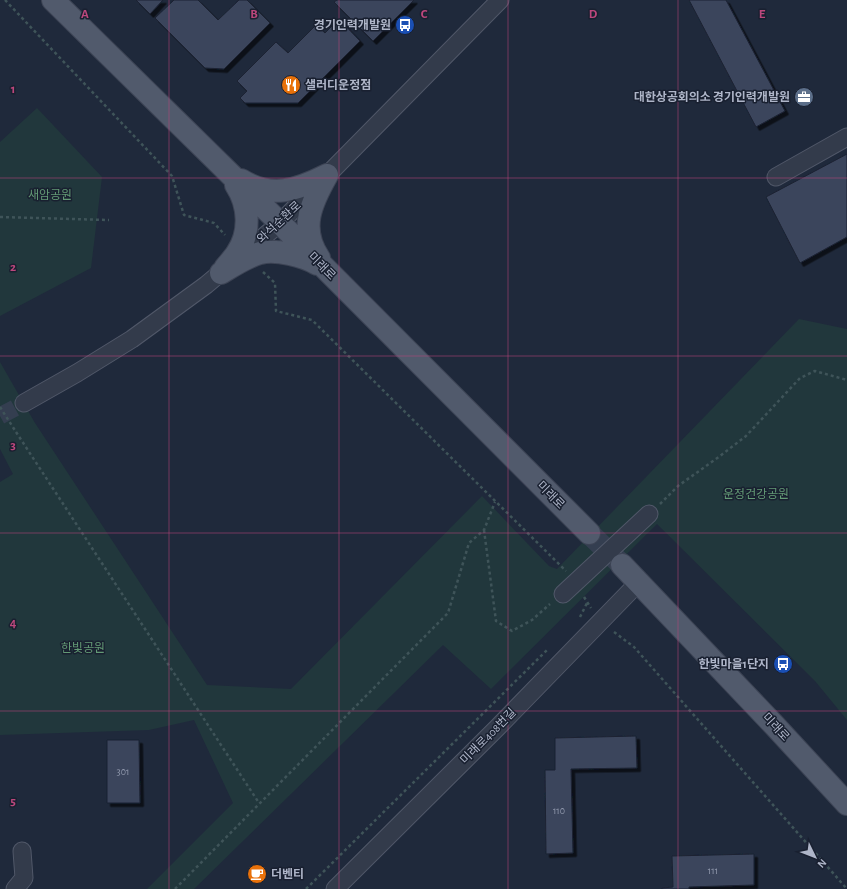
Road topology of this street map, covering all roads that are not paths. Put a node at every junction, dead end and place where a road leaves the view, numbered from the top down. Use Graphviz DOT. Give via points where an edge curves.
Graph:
graph roads {
  1 [pos="53,0"];
  2 [pos="500,0"];
  3 [pos="847,137"];
  4 [pos="229,174"];
  5 [pos="327,176"];
  6 [pos="776,177"];
  7 [pos="280,223"];
  8 [pos="329,272"];
  9 [pos="221,273"];
  10 [pos="24,403"];
  11 [pos="649,514"];
  12 [pos="589,533"];
  13 [pos="622,565"];
  14 [pos="639,582"];
  15 [pos="563,594"];
  16 [pos="847,804"];
  17 [pos="22,851"];
  18 [pos="15,889"];
  19 [pos="335,889"];
  1 -- 4 [label="main road, 미래로"];
  2 -- 5 [label="street, 와석순환로"];
  3 -- 6 [label="street"];
  4 -- 5 [label="main road" via="248,185 265,190 285,191 305,186"];
  4 -- 7 [label="main road, 미래로"];
  4 -- 9 [label="main road" via="242,194 247,214 246,233 238,252"];
  5 -- 7 [label="street, 와석순환로"];
  5 -- 8 [label="main road" via="315,196 309,215 309,233 314,251"];
  7 -- 8 [label="main road, 미래로"];
  7 -- 9 [label="street, 와석순환로"];
  8 -- 9 [label="main road" via="308,258 286,253 262,253 244,259"];
  8 -- 12 [label="main road, 미래로"];
  9 -- 10 [label="street, 와석순환로" via="132,339"];
  11 -- 15 [label="street"];
  13 -- 14 [label="main road, 미래로"];
  14 -- 16 [label="main road, 미래로"];
  14 -- 19 [label="street, 미래로408번길"];
  17 -- 18 [label="street" via="24,878"];
}
